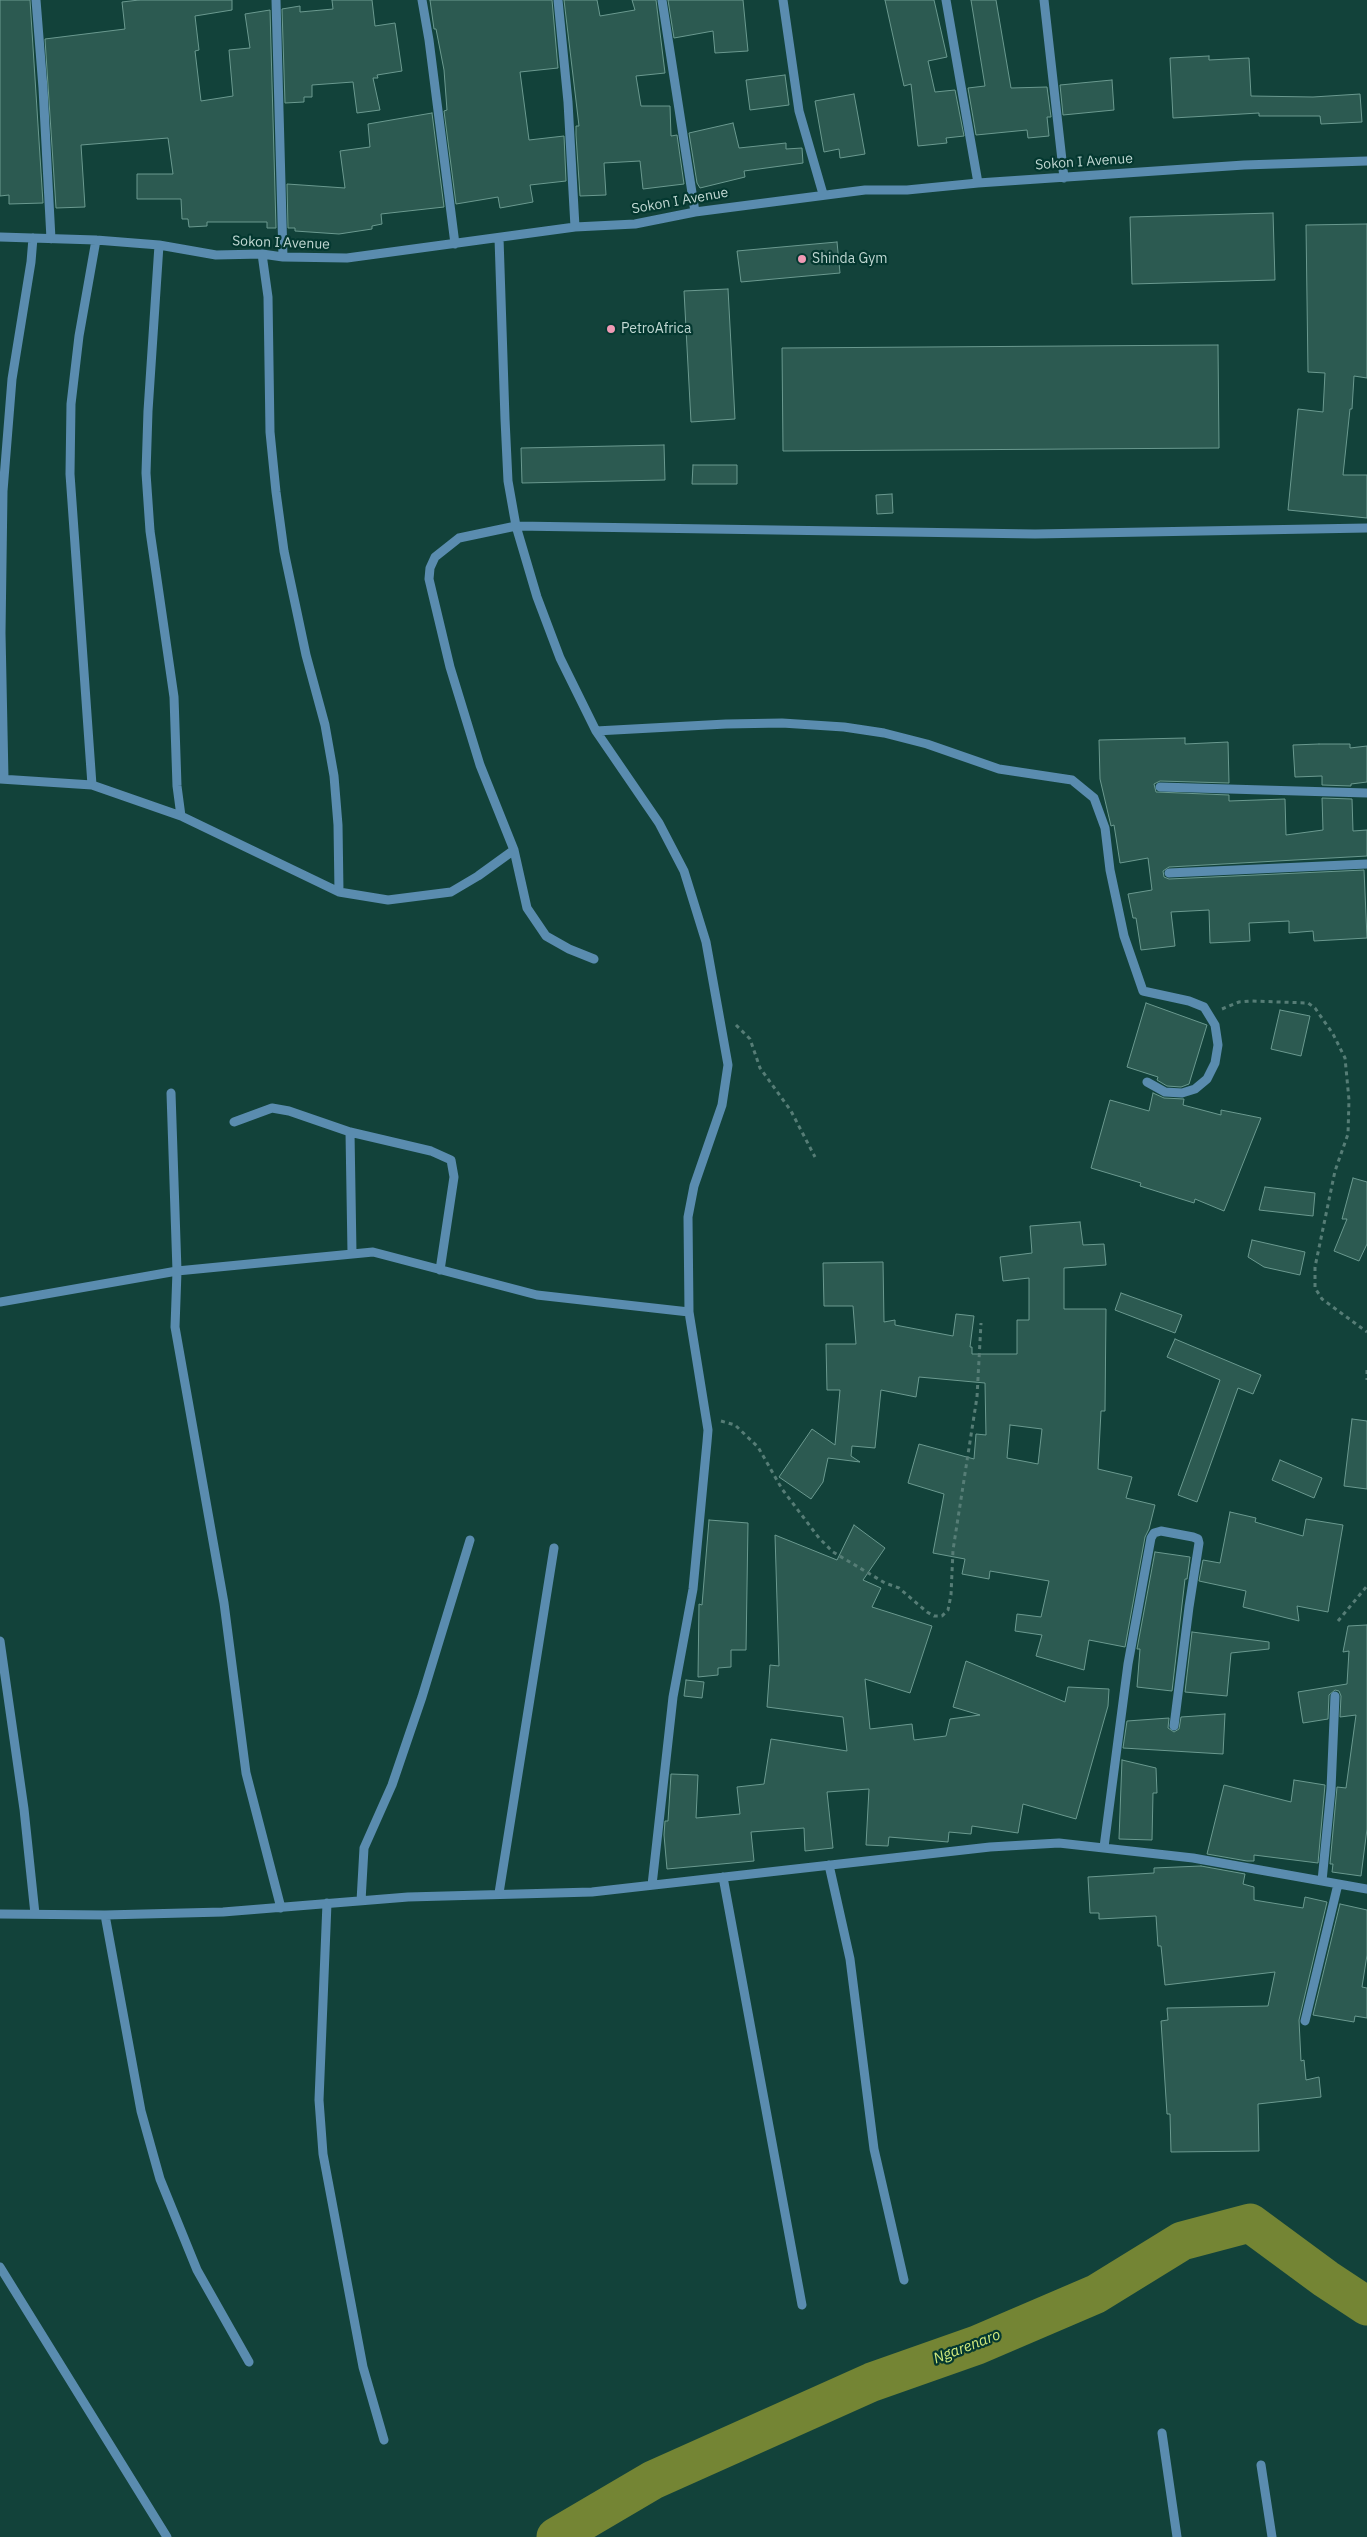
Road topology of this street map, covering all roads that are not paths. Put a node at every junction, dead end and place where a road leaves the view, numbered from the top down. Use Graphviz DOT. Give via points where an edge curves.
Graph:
graph roads {
  1 [pos="36,0"];
  2 [pos="276,0"];
  3 [pos="422,0"];
  4 [pos="558,0"];
  5 [pos="662,0"];
  6 [pos="783,0"];
  7 [pos="946,0"];
  8 [pos="1044,0"];
  9 [pos="1367,161"];
  10 [pos="1064,178"];
  11 [pos="978,183"];
  12 [pos="823,194"];
  13 [pos="695,212"];
  14 [pos="575,227"];
  15 [pos="0,237"];
  16 [pos="33,238"];
  17 [pos="499,238"];
  18 [pos="51,239"];
  19 [pos="96,240"];
  20 [pos="456,244"];
  21 [pos="159,245"];
  22 [pos="262,254"];
  23 [pos="283,257"];
  24 [pos="516,526"];
  25 [pos="1367,528"];
  26 [pos="596,731"];
  27 [pos="2,779"];
  28 [pos="92,785"];
  29 [pos="1160,787"];
  30 [pos="1367,793"];
  31 [pos="181,816"];
  32 [pos="514,850"];
  33 [pos="1367,864"];
  34 [pos="1169,873"];
  35 [pos="339,892"];
  36 [pos="594,958"];
  37 [pos="1147,1082"];
  38 [pos="171,1093"];
  39 [pos="234,1122"];
  40 [pos="350,1132"];
  41 [pos="352,1253"];
  42 [pos="440,1270"];
  43 [pos="177,1271"];
  44 [pos="0,1302"];
  45 [pos="689,1312"];
  46 [pos="470,1540"];
  47 [pos="554,1548"];
  48 [pos="0,1641"];
  49 [pos="1335,1696"];
  50 [pos="1174,1726"];
  51 [pos="1104,1847"];
  52 [pos="829,1865"];
  53 [pos="722,1877"];
  54 [pos="1322,1881"];
  55 [pos="1338,1884"];
  56 [pos="652,1885"];
  57 [pos="1367,1889"];
  58 [pos="499,1894"];
  59 [pos="361,1901"];
  60 [pos="328,1903"];
  61 [pos="281,1908"];
  62 [pos="0,1914"];
  63 [pos="35,1914"];
  64 [pos="105,1916"];
  65 [pos="1305,2021"];
  66 [pos="0,2267"];
  67 [pos="904,2280"];
  68 [pos="802,2305"];
  69 [pos="249,2362"];
  70 [pos="1162,2432"];
  71 [pos="384,2440"];
  72 [pos="1261,2465"];
  73 [pos="167,2537"];
  74 [pos="1176,2537"];
  75 [pos="1272,2537"];
  1 -- 18 [label="street"];
  2 -- 23 [label="street"];
  3 -- 20 [label="street"];
  4 -- 14 [label="street"];
  5 -- 13 [label="street"];
  6 -- 12 [label="street" via="799,111"];
  7 -- 11 [label="street"];
  8 -- 10 [label="street"];
  9 -- 10 [label="street, Sokon I Avenue" via="1254,164"];
  10 -- 11 [label="street, Sokon I Avenue"];
  11 -- 12 [label="street, Sokon I Avenue"];
  12 -- 13 [label="street, Sokon I Avenue"];
  13 -- 14 [label="street, Sokon I Avenue" via="635,224"];
  14 -- 17 [label="street, Sokon I Avenue"];
  15 -- 16 [label="street, Sokon I Avenue"];
  16 -- 18 [label="street, Sokon I Avenue"];
  16 -- 27 [label="street" via="12,379 2,491"];
  17 -- 20 [label="street, Sokon I Avenue"];
  17 -- 24 [label="street" via="508,481"];
  18 -- 19 [label="street, Sokon I Avenue"];
  19 -- 21 [label="street, Sokon I Avenue"];
  19 -- 28 [label="street" via="71,404 70,474"];
  20 -- 23 [label="street, Sokon I Avenue" via="348,258"];
  21 -- 22 [label="street, Sokon I Avenue" via="216,255"];
  21 -- 31 [label="street" via="146,474 150,531 174,697"];
  22 -- 23 [label="street, Sokon I Avenue"];
  22 -- 35 [label="street" via="268,297 270,432 276,492 298,617 334,776"];
  24 -- 25 [label="street" via="1035,534"];
  24 -- 26 [label="street" via="550,632"];
  24 -- 32 [label="street" via="459,538 435,556 429,578 448,658 480,765"];
  26 -- 37 [label="street" via="782,723 844,727 927,744 999,769 1072,780 1094,798 1105,828 1124,936 1143,991 1204,1007 1215,1025 1218,1045 1215,1063 1207,1079 1195,1089 1182,1093 1165,1092"];
  26 -- 45 [label="street" via="659,823 684,871 706,942 728,1065 722,1105 694,1186 688,1217"];
  27 -- 28 [label="street"];
  28 -- 31 [label="street"];
  29 -- 30 [label="street"];
  31 -- 35 [label="street"];
  32 -- 35 [label="street" via="451,892 388,900"];
  32 -- 36 [label="street" via="527,908 546,936"];
  33 -- 34 [label="street"];
  38 -- 43 [label="street"];
  39 -- 40 [label="street" via="272,1108"];
  40 -- 41 [label="street"];
  40 -- 42 [label="street" via="430,1151 451,1160 454,1177"];
  41 -- 42 [label="street" via="383,1254"];
  41 -- 43 [label="street"];
  42 -- 45 [label="street" via="538,1295"];
  43 -- 44 [label="street"];
  43 -- 61 [label="street" via="175,1327 222,1594 246,1773"];
  45 -- 56 [label="street" via="707,1442 693,1589 673,1697"];
  46 -- 59 [label="street" via="392,1785 364,1848"];
  47 -- 58 [label="street"];
  48 -- 63 [label="street"];
  49 -- 54 [label="street" via="1331,1789"];
  50 -- 51 [label="street" via="1199,1544 1193,1537 1161,1531 1151,1538 1129,1654"];
  51 -- 52 [label="street" via="1059,1843 990,1847"];
  51 -- 54 [label="street" via="1193,1858"];
  52 -- 53 [label="street"];
  52 -- 67 [label="street" via="850,1959 874,2150"];
  53 -- 56 [label="street"];
  53 -- 68 [label="street"];
  54 -- 55 [label="street"];
  55 -- 57 [label="street"];
  55 -- 65 [label="street"];
  56 -- 58 [label="street" via="541,1895"];
  58 -- 59 [label="street"];
  59 -- 60 [label="street"];
  60 -- 61 [label="street"];
  60 -- 71 [label="street" via="320,2100 322,2154 364,2366"];
  61 -- 64 [label="street"];
  62 -- 63 [label="street"];
  63 -- 64 [label="street"];
  64 -- 69 [label="street" via="141,2111 160,2179 197,2270"];
  66 -- 73 [label="street"];
  70 -- 74 [label="street"];
  72 -- 75 [label="street"];
}
